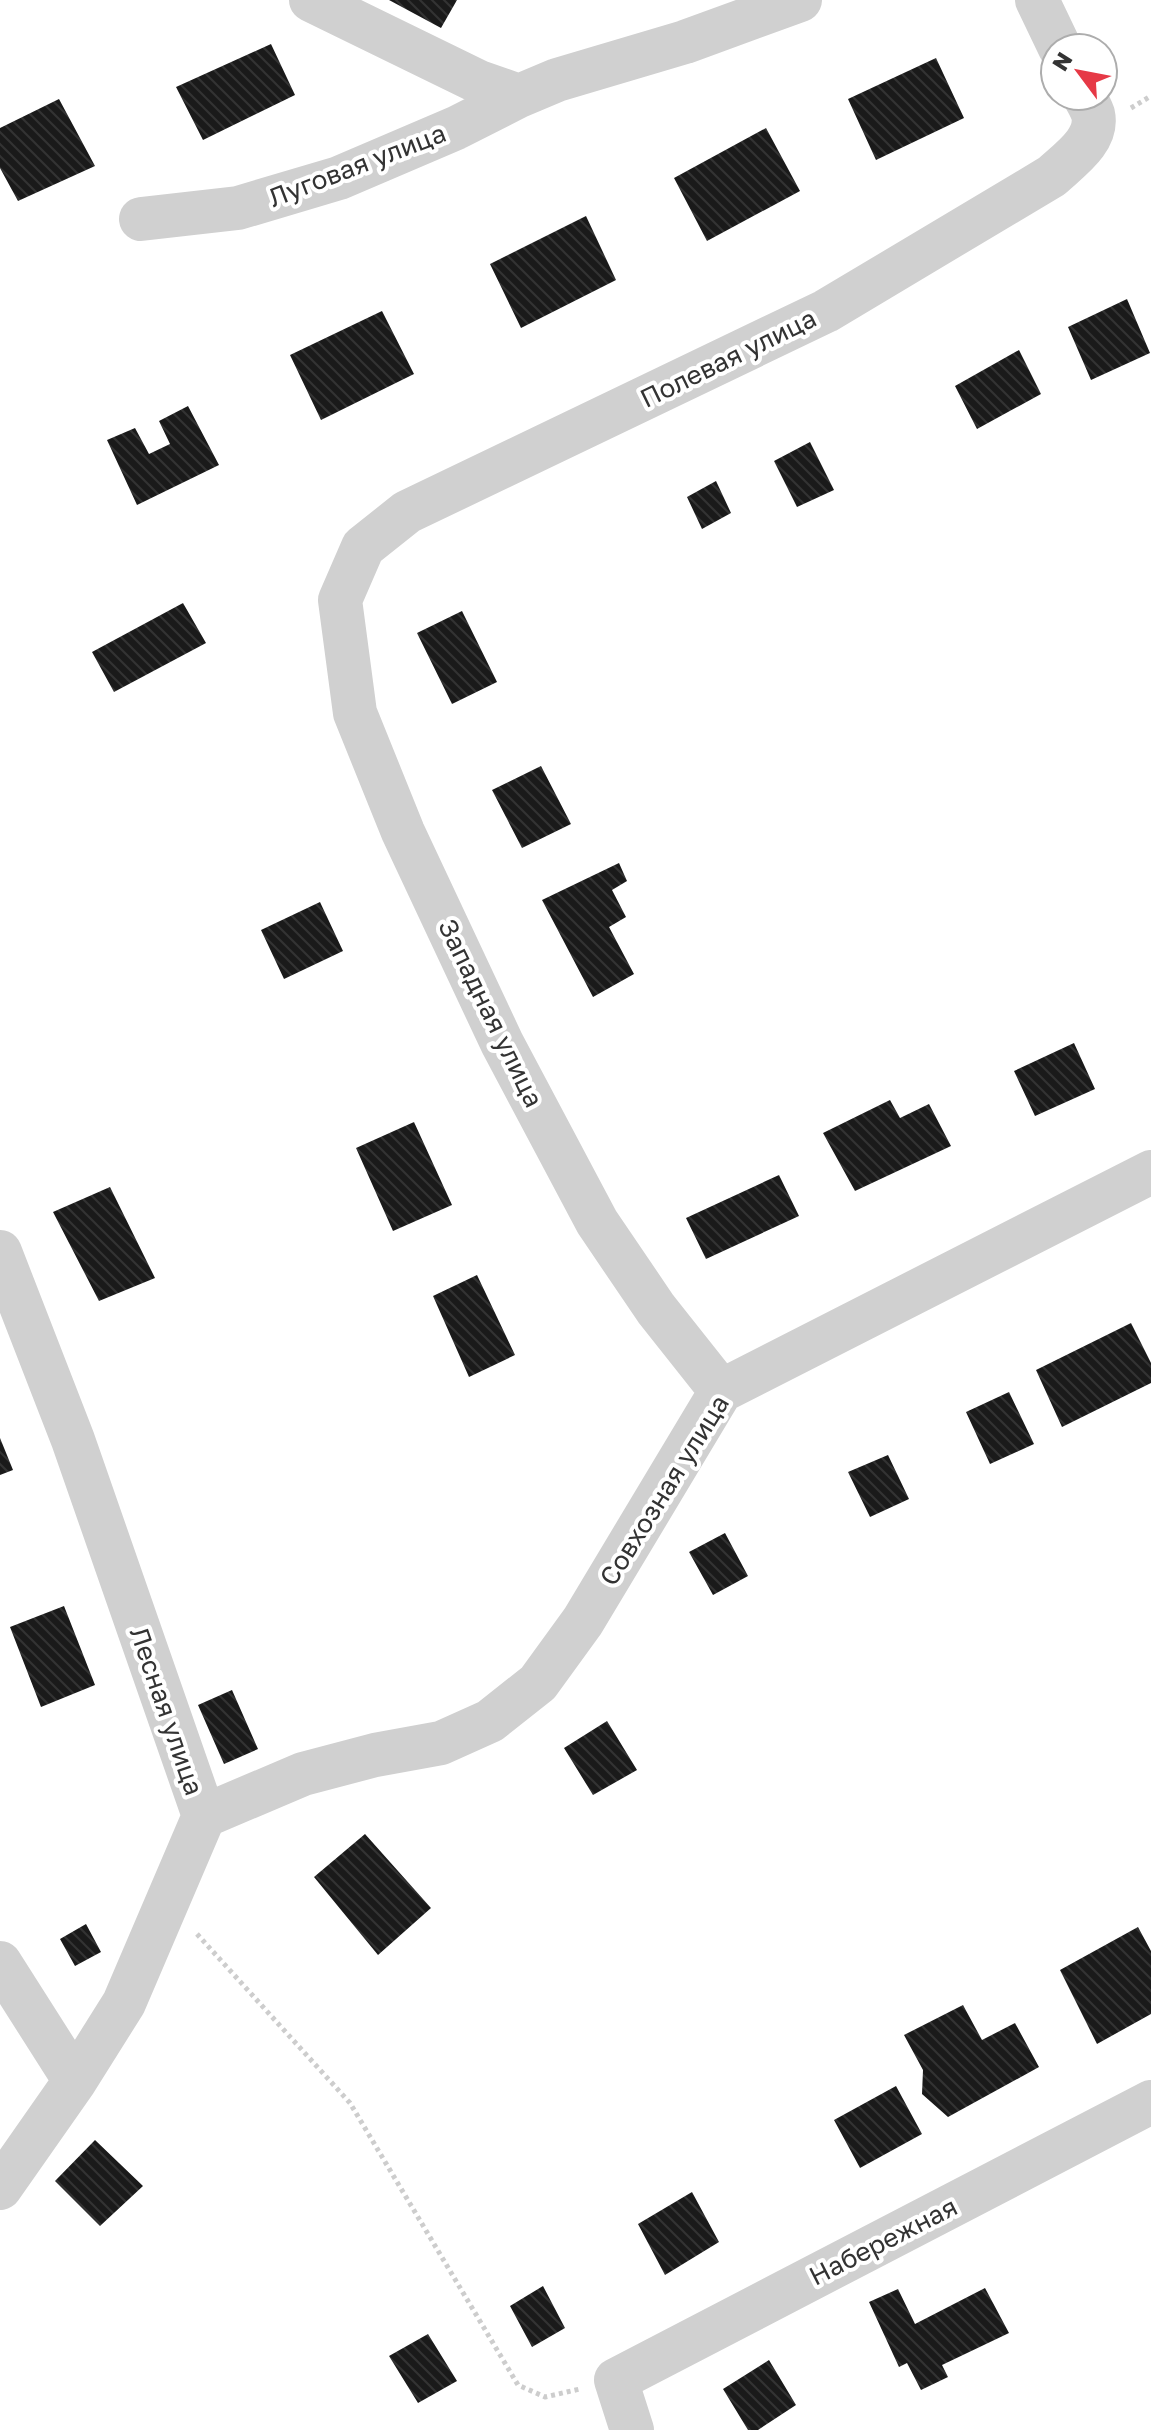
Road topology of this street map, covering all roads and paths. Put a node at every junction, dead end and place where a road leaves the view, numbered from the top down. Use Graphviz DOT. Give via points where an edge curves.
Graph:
graph roads {
  1 [pos="311,0"];
  2 [pos="800,0"];
  3 [pos="1037,0"];
  4 [pos="1052,32"];
  5 [pos="519,96"];
  6 [pos="1092,112"];
  7 [pos="141,219"];
  8 [pos="340,600"];
  9 [pos="1151,1172"];
  10 [pos="0,1252"];
  11 [pos="721,1391"];
  12 [pos="204,1816"];
  13 [pos="167,1901"];
  14 [pos="0,1963"];
  15 [pos="75,2081"];
  16 [pos="1151,2102"];
  17 [pos="0,2188"];
  18 [pos="616,2380"];
  19 [pos="632,2430"];
  1 -- 5 [label="street" via="479,82"];
  2 -- 5 [label="street, Луговая улица"];
  3 -- 4 [label="street"];
  5 -- 7 [label="street, Луговая улица" via="339,178 238,208"];
  6 -- 8 [label="street, Полевая улица" via="1093,131 1083,147 1052,176 826,311 407,512 363,547"];
  8 -- 11 [label="street, Западная улица" via="355,713 403,832 502,1043 597,1222"];
  9 -- 11 [label="street, Совхозная улица"];
  10 -- 12 [label="street, Лесная улица" via="73,1440"];
  11 -- 12 [label="street, Совхозная улица" via="583,1621 538,1683 490,1721 441,1743 303,1774"];
  12 -- 13 [label="street, Лесная улица"];
  13 -- 15 [label="street, Лесная улица" via="124,2003"];
  13 -- 18 [label="path" via="350,2103 518,2385 545,2397"];
  14 -- 15 [label="street"];
  15 -- 17 [label="street, Лесная улица"];
  16 -- 18 [label="street, Набережная"];
  18 -- 19 [label="street"];
}
